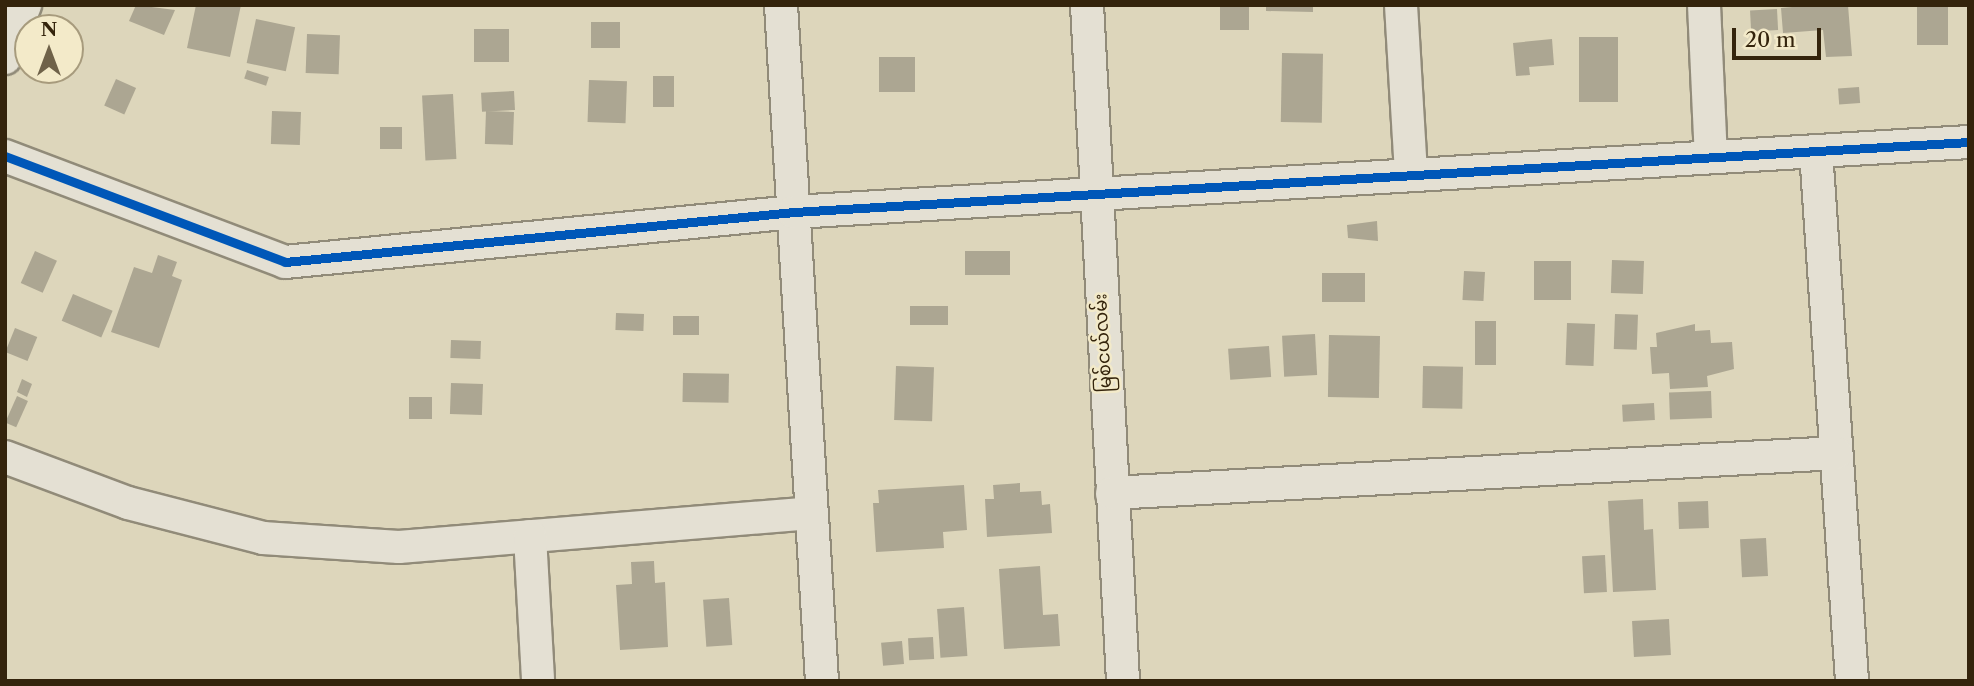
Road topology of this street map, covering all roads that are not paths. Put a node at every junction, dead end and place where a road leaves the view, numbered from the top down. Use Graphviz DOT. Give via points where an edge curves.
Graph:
graph roads {
  1 [pos="25,5"];
  2 [pos="781,5"];
  3 [pos="1087,5"];
  4 [pos="1401,5"];
  5 [pos="1704,5"];
  6 [pos="5,58"];
  7 [pos="1969,142"];
  8 [pos="1816,151"];
  9 [pos="5,156"];
  10 [pos="1711,157"];
  11 [pos="1411,175"];
  12 [pos="1094,194"];
  13 [pos="794,212"];
  14 [pos="1836,453"];
  15 [pos="5,457"];
  16 [pos="1112,493"];
  17 [pos="812,513"];
  18 [pos="530,536"];
  19 [pos="538,681"];
  20 [pos="822,681"];
  21 [pos="1122,681"];
  22 [pos="1852,681"];
  1 -- 6 [label="street"];
  2 -- 13 [label="street"];
  3 -- 12 [label="street, မြစ်ငယ်လမ်း"];
  4 -- 11 [label="street"];
  5 -- 10 [label="street"];
  7 -- 8 [label="street"];
  8 -- 10 [label="street"];
  8 -- 14 [label="street"];
  9 -- 13 [label="street" via="285,262"];
  10 -- 11 [label="street"];
  11 -- 12 [label="street"];
  12 -- 13 [label="street"];
  12 -- 16 [label="street, မြစ်ငယ်လမ်း"];
  13 -- 17 [label="street"];
  14 -- 16 [label="street"];
  14 -- 22 [label="street"];
  15 -- 18 [label="street" via="128,503 263,538 399,547"];
  16 -- 21 [label="street, မြစ်ငယ်လမ်း"];
  17 -- 18 [label="street"];
  17 -- 20 [label="street"];
  18 -- 19 [label="street"];
}
